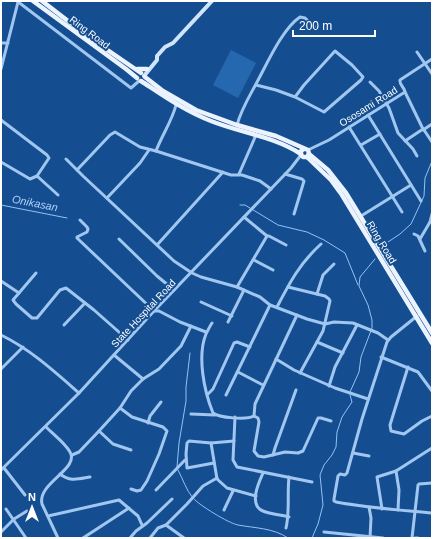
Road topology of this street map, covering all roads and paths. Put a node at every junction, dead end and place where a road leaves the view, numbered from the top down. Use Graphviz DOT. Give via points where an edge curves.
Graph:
graph roads {
  1 [pos="33,1"];
  2 [pos="42,1"];
  3 [pos="212,1"];
  4 [pos="17,2"];
  5 [pos="316,29"];
  6 [pos="1,43"];
  7 [pos="8,43"];
  8 [pos="418,52"];
  9 [pos="432,59"];
  10 [pos="425,63"];
  11 [pos="134,68"];
  12 [pos="148,68"];
  13 [pos="1,69"];
  14 [pos="432,74"];
  15 [pos="143,75"];
  16 [pos="138,80"];
  17 [pos="370,82"];
  18 [pos="256,85"];
  19 [pos="405,92"];
  20 [pos="296,97"];
  21 [pos="386,103"];
  22 [pos="176,105"];
  23 [pos="368,115"];
  24 [pos="1,120"];
  25 [pos="432,124"];
  26 [pos="237,125"];
  27 [pos="349,127"];
  28 [pos="423,129"];
  29 [pos="380,134"];
  30 [pos="256,135"];
  31 [pos="405,141"];
  32 [pos="432,142"];
  33 [pos="361,145"];
  34 [pos="149,150"];
  35 [pos="156,151"];
  36 [pos="305,154"];
  37 [pos="417,156"];
  38 [pos="66,159"];
  39 [pos="1,162"];
  40 [pos="77,170"];
  41 [pos="223,172"];
  42 [pos="239,174"];
  43 [pos="285,174"];
  44 [pos="37,176"];
  45 [pos="411,185"];
  46 [pos="271,188"];
  47 [pos="58,195"];
  48 [pos="392,197"];
  49 [pos="107,198"];
  50 [pos="421,201"];
  51 [pos="402,212"];
  52 [pos="294,214"];
  53 [pos="432,214"];
  54 [pos="361,216"];
  55 [pos="244,217"];
  56 [pos="80,220"];
  57 [pos="431,222"];
  58 [pos="414,234"];
  59 [pos="267,236"];
  60 [pos="119,239"];
  61 [pos="420,239"];
  62 [pos="156,244"];
  63 [pos="321,244"];
  64 [pos="286,245"];
  65 [pos="425,251"];
  66 [pos="254,260"];
  67 [pos="334,264"];
  68 [pos="272,270"];
  69 [pos="192,272"];
  70 [pos="36,273"];
  71 [pos="1,281"];
  72 [pos="237,287"];
  73 [pos="288,287"];
  74 [pos="174,290"];
  75 [pos="244,290"];
  76 [pos="19,293"];
  77 [pos="317,294"];
  78 [pos="201,302"];
  79 [pos="85,303"];
  80 [pos="270,305"];
  81 [pos="277,307"];
  82 [pos="154,311"];
  83 [pos="297,315"];
  84 [pos="232,316"];
  85 [pos="417,316"];
  86 [pos="228,322"];
  87 [pos="212,323"];
  88 [pos="325,324"];
  89 [pos="64,325"];
  90 [pos="357,325"];
  91 [pos="191,326"];
  92 [pos="206,332"];
  93 [pos="432,333"];
  94 [pos="1,335"];
  95 [pos="128,340"];
  96 [pos="388,340"];
  97 [pos="316,342"];
  98 [pos="432,343"];
  99 [pos="23,347"];
  100 [pos="250,347"];
  101 [pos="343,353"];
  102 [pos="114,355"];
  103 [pos="381,357"];
  104 [pos="276,359"];
  105 [pos="408,367"];
  106 [pos="1,369"];
  107 [pos="238,372"];
  108 [pos="300,373"];
  109 [pos="143,379"];
  110 [pos="263,385"];
  111 [pos="329,386"];
  112 [pos="296,390"];
  113 [pos="432,391"];
  114 [pos="79,393"];
  115 [pos="208,394"];
  116 [pos="226,395"];
  117 [pos="368,399"];
  118 [pos="161,402"];
  119 [pos="120,408"];
  120 [pos="192,414"];
  121 [pos="215,415"];
  122 [pos="254,416"];
  123 [pos="432,416"];
  124 [pos="235,417"];
  125 [pos="331,421"];
  126 [pos="148,423"];
  127 [pos="46,427"];
  128 [pos="99,431"];
  129 [pos="234,441"];
  130 [pos="211,443"];
  131 [pos="432,448"];
  132 [pos="131,450"];
  133 [pos="353,453"];
  134 [pos="72,455"];
  135 [pos="273,455"];
  136 [pos="369,456"];
  137 [pos="186,459"];
  138 [pos="214,463"];
  139 [pos="2,469"];
  140 [pos="396,471"];
  141 [pos="263,473"];
  142 [pos="60,474"];
  143 [pos="90,477"];
  144 [pos="290,477"];
  145 [pos="216,478"];
  146 [pos="312,482"];
  147 [pos="432,483"];
  148 [pos="131,489"];
  149 [pos="156,490"];
  150 [pos="233,491"];
  151 [pos="25,495"];
  152 [pos="256,496"];
  153 [pos="172,499"];
  154 [pos="129,508"];
  155 [pos="369,508"];
  156 [pos="6,509"];
  157 [pos="382,509"];
  158 [pos="224,510"];
  159 [pos="398,510"];
  160 [pos="27,511"];
  161 [pos="415,512"];
  162 [pos="432,513"];
  163 [pos="48,516"];
  164 [pos="288,517"];
  165 [pos="14,519"];
  166 [pos="142,525"];
  167 [pos="166,525"];
  168 [pos="286,528"];
  169 [pos="1,532"];
  170 [pos="324,532"];
  171 [pos="370,537"];
  172 [pos="26,538"];
  173 [pos="58,538"];
  174 [pos="83,538"];
  175 [pos="130,538"];
  176 [pos="150,538"];
  177 [pos="184,538"];
  178 [pos="383,538"];
  179 [pos="412,538"];
  1 -- 16 [label="main road, Ring Road"];
  2 -- 11 [label="main road, Ring Road"];
  3 -- 12 [label="street" via="173,43 165,47"];
  4 -- 7 [label="street"];
  4 -- 16 [label="street" via="131,88"];
  5 -- 18 [label="street" via="305,18 300,17 280,40"];
  6 -- 7 [label="street"];
  7 -- 13 [label="street"];
  8 -- 10 [label="street"];
  9 -- 10 [label="street, Ososami Road"];
  10 -- 14 [label="street"];
  10 -- 19 [label="street, Ososami Road" via="400,80"];
  11 -- 12 [label="main road"];
  11 -- 15 [label="main road, Ring Road"];
  12 -- 15 [label="street"];
  15 -- 16 [label="main road" via="138,74"];
  15 -- 16 [label="main road" via="144,80"];
  15 -- 26 [label="main road, Ring Road" via="163,91 196,110"];
  16 -- 22 [label="main road, Ring Road"];
  17 -- 21 [label="street"];
  18 -- 20 [label="street"];
  18 -- 26 [label="street"];
  19 -- 21 [label="street, Ososami Road"];
  19 -- 28 [label="street"];
  20 -- 20 [label="street" via="335,51 363,77 324,112"];
  21 -- 23 [label="street, Ososami Road"];
  21 -- 31 [label="street" via="398,133"];
  22 -- 30 [label="main road, Ring Road" via="212,121"];
  22 -- 35 [label="street"];
  23 -- 27 [label="street, Ososami Road"];
  23 -- 29 [label="street"];
  24 -- 44 [label="street" via="48,155"];
  25 -- 28 [label="street"];
  26 -- 36 [label="main road, Ring Road" via="276,136"];
  27 -- 33 [label="street"];
  27 -- 36 [label="street, Ososami Road"];
  28 -- 31 [label="street"];
  28 -- 32 [label="street"];
  29 -- 33 [label="street"];
  29 -- 45 [label="street"];
  30 -- 36 [label="main road, Ring Road"];
  30 -- 42 [label="street"];
  31 -- 37 [label="street"];
  33 -- 48 [label="street"];
  34 -- 35 [label="street"];
  34 -- 40 [label="street" via="115,132"];
  34 -- 49 [label="street"];
  35 -- 41 [label="street"];
  36 -- 43 [label="street, State Hospital Road"];
  36 -- 54 [label="main road, Ring Road" via="334,177"];
  36 -- 85 [label="main road, Ring Road" via="338,189"];
  38 -- 40 [label="street"];
  39 -- 44 [label="street" via="28,178"];
  40 -- 49 [label="street"];
  41 -- 42 [label="street"];
  41 -- 62 [label="street"];
  42 -- 46 [label="street" via="260,181"];
  43 -- 46 [label="street, State Hospital Road"];
  43 -- 52 [label="street" via="304,181"];
  44 -- 47 [label="street"];
  45 -- 48 [label="street"];
  45 -- 50 [label="street"];
  46 -- 55 [label="street, State Hospital Road"];
  48 -- 51 [label="street"];
  48 -- 54 [label="street"];
  49 -- 62 [label="street"];
  53 -- 57 [label="street"];
  54 -- 93 [label="main road, Ring Road"];
  55 -- 59 [label="street"];
  55 -- 69 [label="street, State Hospital Road"];
  56 -- 82 [label="street" via="88,229 77,238"];
  57 -- 61 [label="street"];
  58 -- 61 [label="street"];
  59 -- 64 [label="street"];
  59 -- 66 [label="street"];
  60 -- 74 [label="street"];
  61 -- 65 [label="street"];
  62 -- 69 [label="street" via="174,261"];
  63 -- 73 [label="street" via="306,259"];
  66 -- 68 [label="street"];
  66 -- 72 [label="street"];
  67 -- 77 [label="street" via="323,275"];
  69 -- 72 [label="street"];
  69 -- 74 [label="street, State Hospital Road"];
  70 -- 76 [label="street"];
  71 -- 76 [label="street"];
  72 -- 75 [label="street"];
  73 -- 77 [label="street"];
  73 -- 81 [label="street"];
  74 -- 82 [label="street, State Hospital Road"];
  75 -- 80 [label="street" via="260,296"];
  75 -- 84 [label="street"];
  76 -- 79 [label="street" via="14,302 34,319 64,288"];
  77 -- 88 [label="street" via="328,297 330,301"];
  78 -- 84 [label="street"];
  79 -- 89 [label="street"];
  79 -- 95 [label="street"];
  80 -- 81 [label="street"];
  80 -- 100 [label="street"];
  81 -- 83 [label="street"];
  82 -- 91 [label="street"];
  82 -- 95 [label="street, State Hospital Road"];
  83 -- 88 [label="street"];
  83 -- 104 [label="street"];
  84 -- 86 [label="street"];
  85 -- 96 [label="street"];
  85 -- 98 [label="main road, Ring Road"];
  87 -- 92 [label="street"];
  88 -- 90 [label="street" via="342,321"];
  88 -- 97 [label="street"];
  90 -- 96 [label="street" via="374,331"];
  90 -- 101 [label="street"];
  91 -- 92 [label="street"];
  91 -- 109 [label="street" via="181,346 155,373"];
  92 -- 115 [label="street" via="202,366"];
  94 -- 99 [label="street"];
  95 -- 102 [label="street, State Hospital Road"];
  96 -- 103 [label="street"];
  97 -- 101 [label="street"];
  97 -- 108 [label="street"];
  99 -- 106 [label="street"];
  99 -- 114 [label="street"];
  100 -- 107 [label="street"];
  100 -- 115 [label="street" via="234,343 213,389"];
  101 -- 111 [label="street"];
  102 -- 109 [label="street"];
  102 -- 114 [label="street, State Hospital Road"];
  103 -- 105 [label="street"];
  103 -- 117 [label="street"];
  104 -- 108 [label="street"];
  104 -- 110 [label="street"];
  105 -- 113 [label="street" via="421,374"];
  105 -- 123 [label="street" via="390,430 404,434"];
  107 -- 110 [label="street"];
  107 -- 116 [label="street"];
  108 -- 111 [label="street"];
  109 -- 119 [label="street"];
  110 -- 122 [label="street" via="255,404"];
  111 -- 117 [label="street"];
  112 -- 135 [label="street"];
  114 -- 127 [label="street, State Hospital Road"];
  115 -- 121 [label="street"];
  117 -- 133 [label="street"];
  118 -- 126 [label="street"];
  119 -- 126 [label="street" via="132,417"];
  119 -- 128 [label="street"];
  120 -- 121 [label="street"];
  121 -- 124 [label="street"];
  122 -- 124 [label="street"];
  122 -- 135 [label="street" via="259,422 256,454 264,457"];
  124 -- 129 [label="street"];
  125 -- 135 [label="street" via="318,418 301,453 285,452"];
  126 -- 148 [label="street" via="165,428 167,433 143,488 137,491"];
  127 -- 134 [label="street"];
  127 -- 139 [label="street, State Hospital Road"];
  128 -- 132 [label="street" via="113,444"];
  128 -- 134 [label="street" via="79,452"];
  129 -- 130 [label="street"];
  129 -- 141 [label="street" via="235,465"];
  130 -- 137 [label="street" via="188,442"];
  130 -- 138 [label="street"];
  131 -- 140 [label="street"];
  133 -- 136 [label="street"];
  133 -- 155 [label="street" via="347,474 339,474 337,478 334,501"];
  134 -- 142 [label="street" via="72,461"];
  137 -- 138 [label="street" via="186,467 189,468"];
  137 -- 149 [label="street"];
  138 -- 145 [label="street"];
  139 -- 151 [label="street"];
  140 -- 157 [label="street" via="377,477"];
  140 -- 159 [label="street"];
  141 -- 144 [label="street"];
  141 -- 152 [label="street"];
  142 -- 143 [label="street" via="74,480"];
  142 -- 163 [label="street" via="49,486 41,501"];
  144 -- 146 [label="street"];
  144 -- 164 [label="street"];
  145 -- 150 [label="street"];
  145 -- 167 [label="street" via="203,486"];
  147 -- 161 [label="street" via="418,484"];
  150 -- 152 [label="street"];
  150 -- 158 [label="street"];
  152 -- 164 [label="street" via="263,511"];
  153 -- 166 [label="street"];
  154 -- 163 [label="street" via="116,499"];
  154 -- 166 [label="street" via="138,516"];
  154 -- 174 [label="street"];
  155 -- 157 [label="street"];
  155 -- 171 [label="street"];
  156 -- 165 [label="street"];
  157 -- 159 [label="street"];
  159 -- 161 [label="street"];
  160 -- 165 [label="street"];
  161 -- 162 [label="street"];
  161 -- 179 [label="street"];
  163 -- 173 [label="street"];
  164 -- 168 [label="street"];
  165 -- 169 [label="street"];
  165 -- 172 [label="street"];
  166 -- 175 [label="street"];
  167 -- 176 [label="street" via="158,528"];
  167 -- 177 [label="street"];
  170 -- 171 [label="street"];
  171 -- 178 [label="street"];
}
